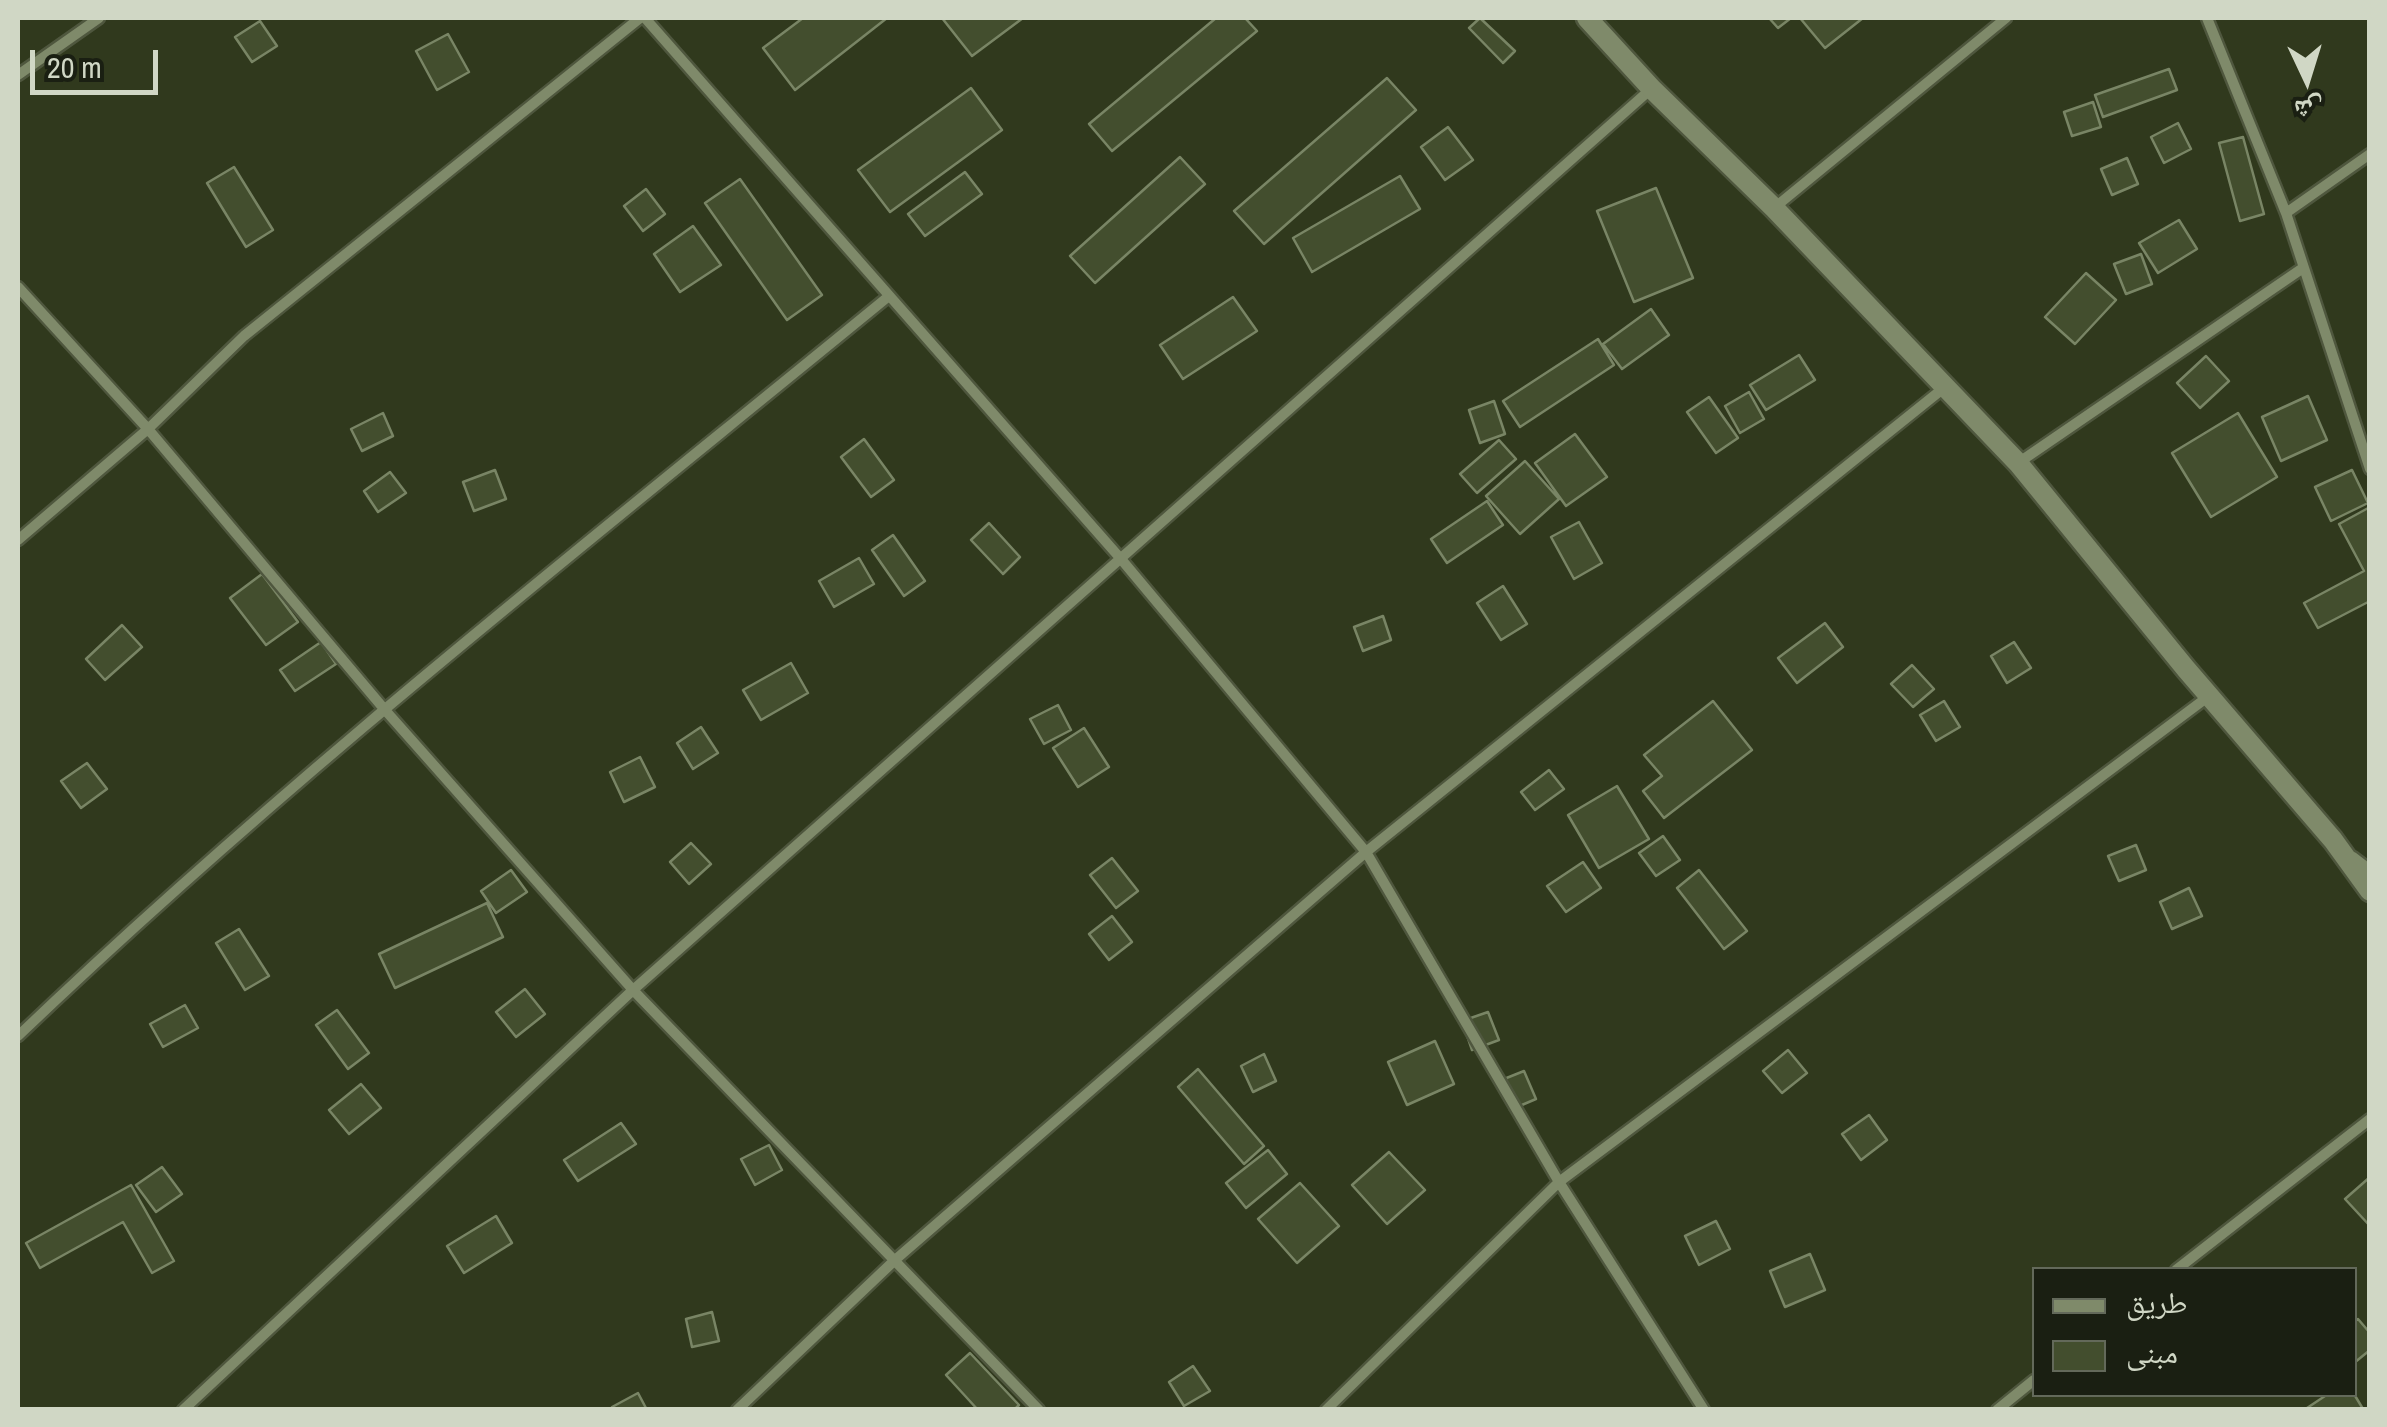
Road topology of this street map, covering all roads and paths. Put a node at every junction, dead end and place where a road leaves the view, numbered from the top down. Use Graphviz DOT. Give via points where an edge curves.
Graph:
graph roads {
  1 [pos="100,18"];
  2 [pos="643,18"];
  3 [pos="1587,18"];
  4 [pos="2006,18"];
  5 [pos="2207,18"];
  6 [pos="18,75"];
  7 [pos="1652,89"];
  8 [pos="2370,154"];
  9 [pos="1774,208"];
  10 [pos="2286,214"];
  11 [pos="2303,268"];
  12 [pos="18,287"];
  13 [pos="889,296"];
  14 [pos="1946,386"];
  15 [pos="148,430"];
  16 [pos="2018,463"];
  17 [pos="2370,469"];
  18 [pos="18,540"];
  19 [pos="1122,559"];
  20 [pos="2210,695"];
  21 [pos="384,710"];
  22 [pos="2333,840"];
  23 [pos="1366,852"];
  24 [pos="2370,870"];
  25 [pos="2370,891"];
  26 [pos="633,990"];
  27 [pos="18,1036"];
  28 [pos="2370,1119"];
  29 [pos="1559,1182"];
  30 [pos="895,1260"];
  31 [pos="2180,1267"];
  32 [pos="2032,1382"];
  33 [pos="183,1410"];
  34 [pos="737,1410"];
  35 [pos="1039,1410"];
  36 [pos="1326,1410"];
  37 [pos="1704,1410"];
  38 [pos="1997,1410"];
  1 -- 6 [label="street"];
  2 -- 13 [label="street"];
  2 -- 15 [label="street" via="244,336"];
  3 -- 7 [label="main road"];
  4 -- 9 [label="street"];
  5 -- 10 [label="street"];
  7 -- 9 [label="main road"];
  7 -- 19 [label="street"];
  8 -- 10 [label="street"];
  9 -- 14 [label="main road"];
  10 -- 11 [label="street"];
  11 -- 16 [label="street"];
  11 -- 17 [label="street"];
  12 -- 15 [label="street"];
  13 -- 19 [label="street"];
  13 -- 21 [label="street"];
  14 -- 16 [label="main road"];
  14 -- 23 [label="street"];
  15 -- 18 [label="street"];
  15 -- 21 [label="street"];
  16 -- 20 [label="main road"];
  19 -- 23 [label="street"];
  19 -- 26 [label="street"];
  20 -- 22 [label="main road"];
  20 -- 29 [label="street"];
  21 -- 26 [label="street"];
  21 -- 27 [label="street"];
  22 -- 24 [label="street"];
  22 -- 25 [label="main road"];
  23 -- 29 [label="street"];
  23 -- 30 [label="street"];
  26 -- 30 [label="street"];
  26 -- 33 [label="street"];
  28 -- 31 [label="street"];
  29 -- 36 [label="street"];
  29 -- 37 [label="street"];
  30 -- 34 [label="street"];
  30 -- 35 [label="street"];
  32 -- 38 [label="street"];
}
